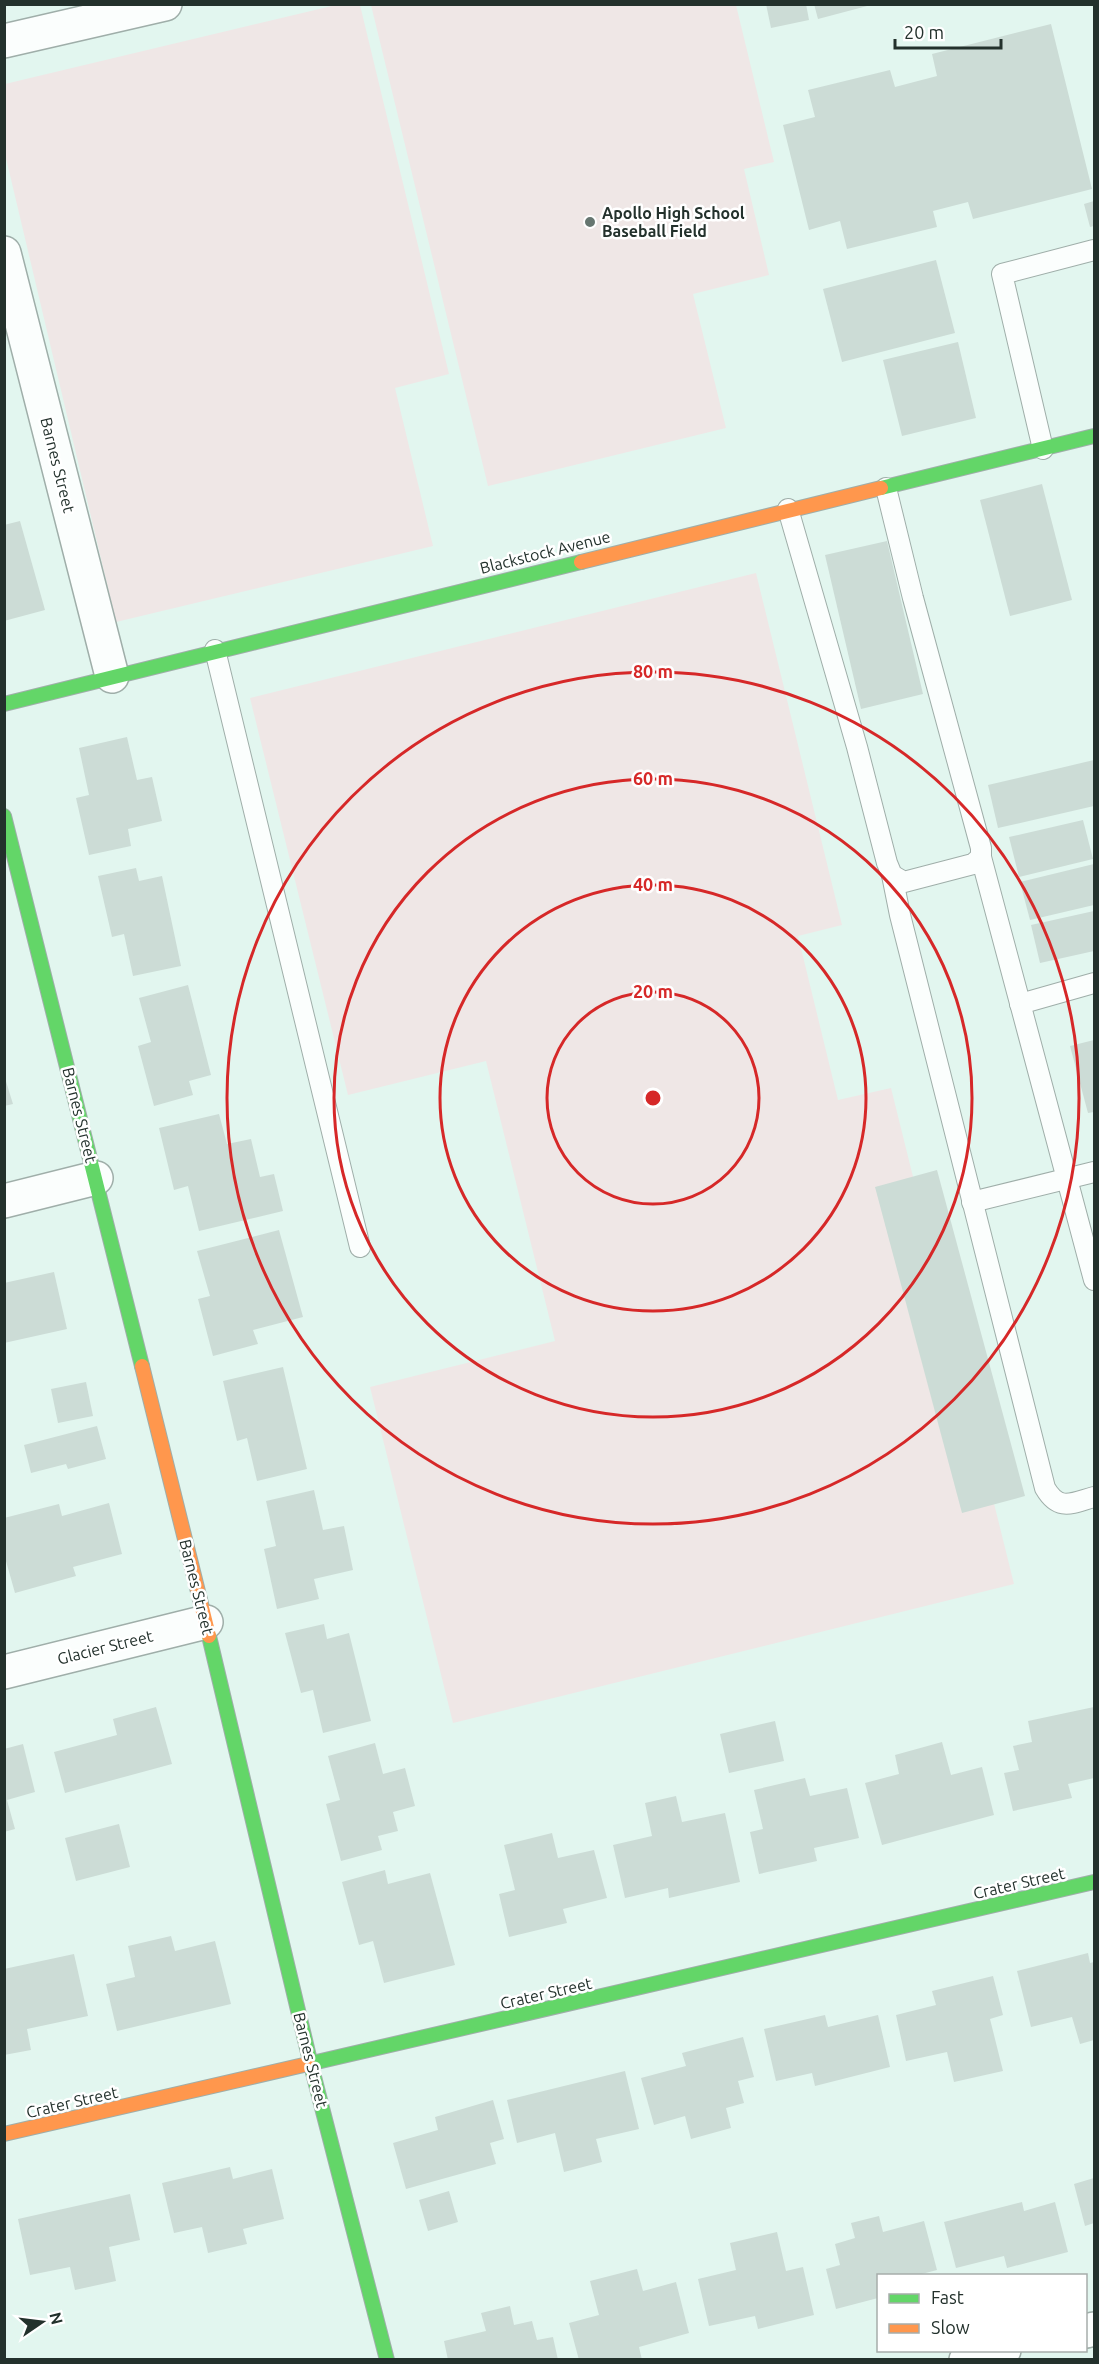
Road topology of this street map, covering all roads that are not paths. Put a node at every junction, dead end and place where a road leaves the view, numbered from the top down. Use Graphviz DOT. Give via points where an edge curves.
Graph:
graph roads {
  1 [pos="165,4"];
  2 [pos="4,41"];
  3 [pos="1095,250"];
  4 [pos="4,254"];
  5 [pos="1095,436"];
  6 [pos="1043,449"];
  7 [pos="886,488"];
  8 [pos="788,509"];
  9 [pos="215,650"];
  10 [pos="112,676"];
  11 [pos="4,704"];
  12 [pos="4,816"];
  13 [pos="981,857"];
  14 [pos="892,875"];
  15 [pos="1095,983"];
  16 [pos="1020,1004"];
  17 [pos="1095,1172"];
  18 [pos="96,1178"];
  19 [pos="1067,1178"];
  20 [pos="4,1201"];
  21 [pos="972,1202"];
  22 [pos="360,1246"];
  23 [pos="1095,1280"];
  24 [pos="1095,1497"];
  25 [pos="206,1622"];
  26 [pos="4,1672"];
  27 [pos="1095,1882"];
  28 [pos="311,2065"];
  29 [pos="4,2134"];
  30 [pos="996,2352"];
  31 [pos="387,2360"];
  32 [pos="966,2360"];
  1 -- 2 [label="street"];
  3 -- 6 [label="lane" via="1002,274"];
  4 -- 10 [label="street, Barnes Street"];
  5 -- 6 [label="street, Blackstock Avenue"];
  6 -- 7 [label="street, Blackstock Avenue"];
  7 -- 8 [label="street, Blackstock Avenue"];
  7 -- 13 [label="lane" via="980,837"];
  8 -- 9 [label="street, Blackstock Avenue"];
  8 -- 14 [label="lane"];
  9 -- 10 [label="street, Blackstock Avenue"];
  9 -- 22 [label="lane"];
  10 -- 11 [label="street, Blackstock Avenue"];
  12 -- 18 [label="street, Barnes Street"];
  13 -- 14 [label="lane" via="973,864 904,882"];
  13 -- 16 [label="lane"];
  14 -- 21 [label="lane"];
  15 -- 16 [label="lane"];
  16 -- 19 [label="lane"];
  17 -- 19 [label="lane"];
  18 -- 20 [label="street"];
  18 -- 25 [label="street, Barnes Street"];
  19 -- 21 [label="lane"];
  19 -- 23 [label="lane"];
  21 -- 24 [label="lane" via="1045,1488 1052,1500 1065,1505"];
  25 -- 26 [label="street, Glacier Street"];
  25 -- 28 [label="street, Barnes Street"];
  27 -- 28 [label="street, Crater Street"];
  28 -- 29 [label="street, Crater Street"];
  28 -- 31 [label="street, Barnes Street"];
  30 -- 32 [label="street"];
}
